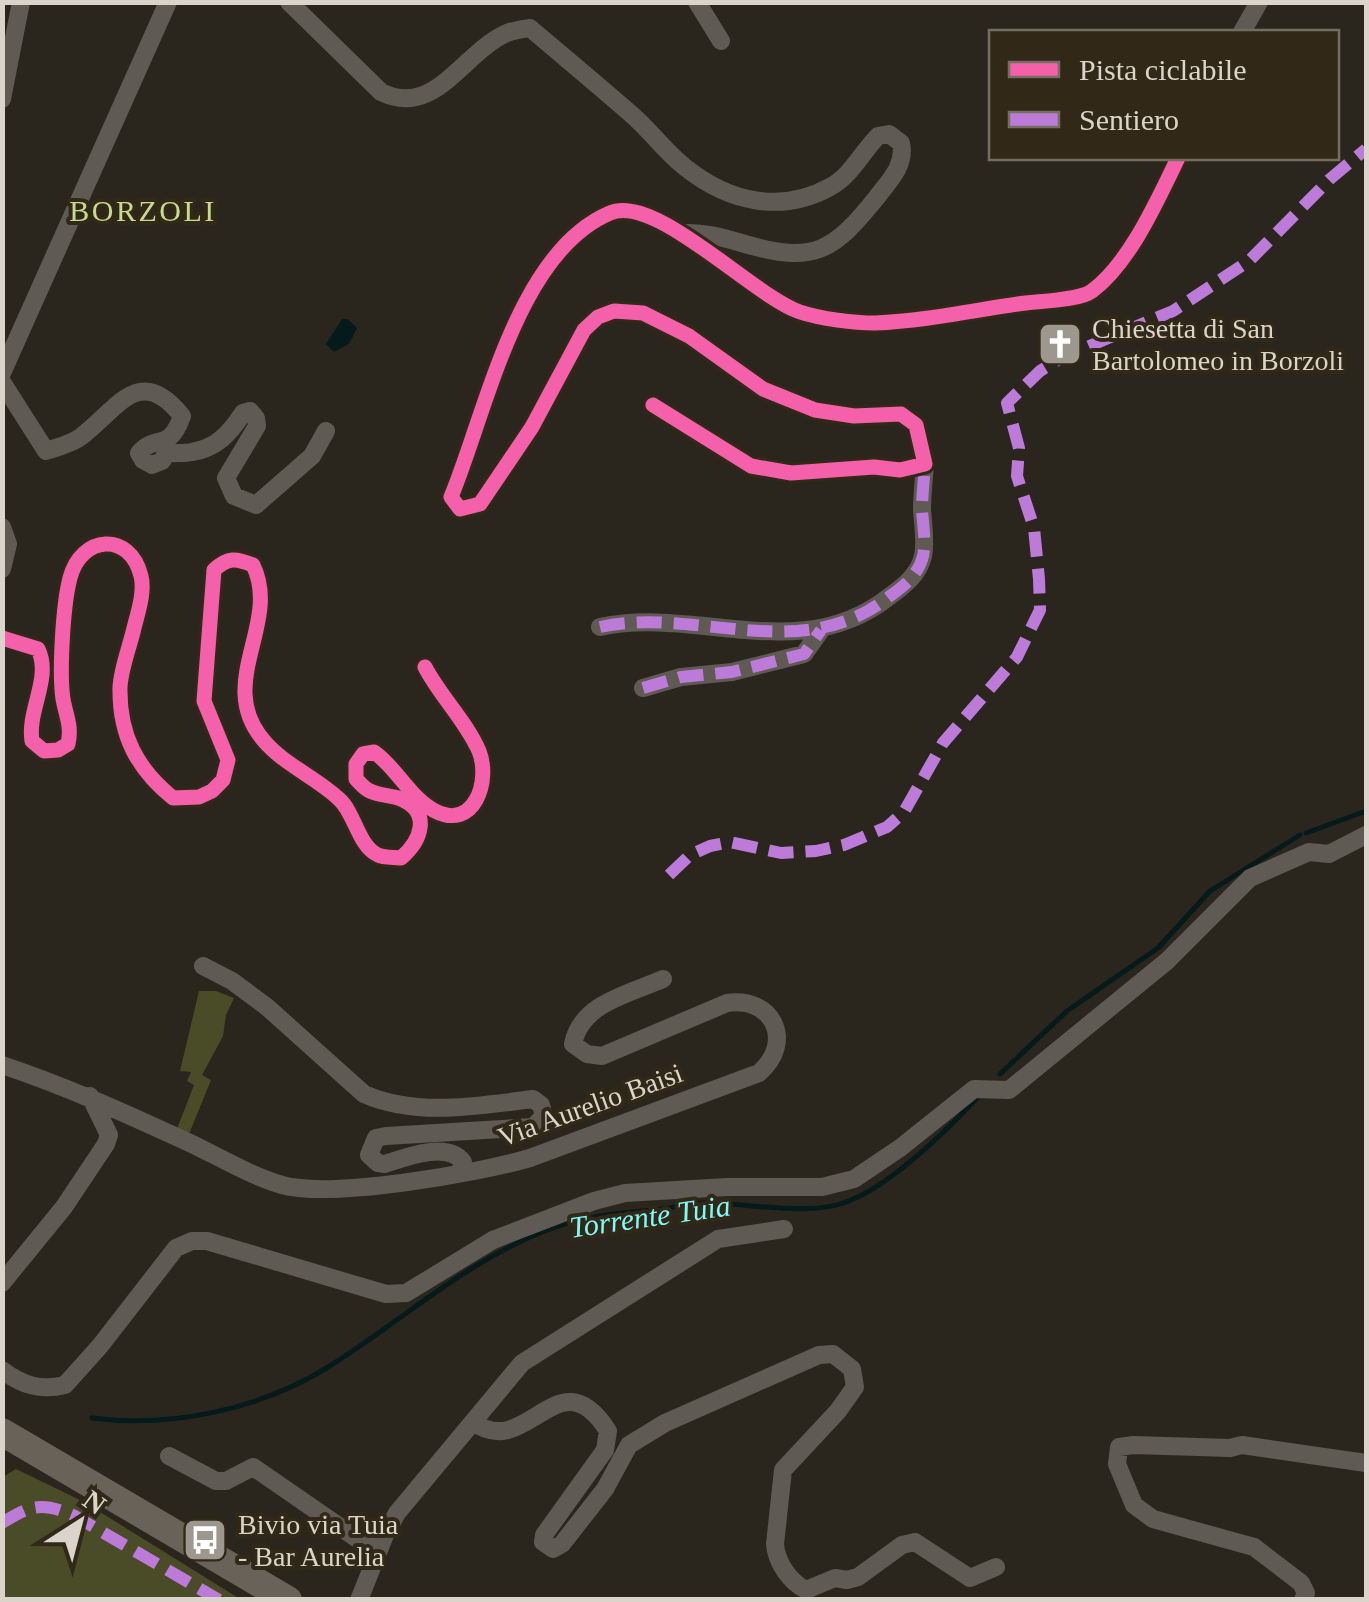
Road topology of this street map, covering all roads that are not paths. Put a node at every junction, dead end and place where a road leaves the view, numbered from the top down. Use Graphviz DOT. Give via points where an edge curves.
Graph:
graph roads {
  1 [pos="21,2"];
  2 [pos="168,2"];
  3 [pos="289,2"];
  4 [pos="698,2"];
  5 [pos="1259,2"];
  6 [pos="1243,30"];
  7 [pos="721,42"];
  8 [pos="2,99"];
  9 [pos="1177,160"];
  10 [pos="684,233"];
  11 [pos="2,373"];
  12 [pos="2,382"];
  13 [pos="653,405"];
  14 [pos="326,432"];
  15 [pos="925,464"];
  16 [pos="2,527"];
  17 [pos="2,569"];
  18 [pos="600,627"];
  19 [pos="821,630"];
  20 [pos="2,638"];
  21 [pos="425,667"];
  22 [pos="643,688"];
  23 [pos="1366,835"];
  24 [pos="203,966"];
  25 [pos="663,980"];
  26 [pos="2,1065"];
  27 [pos="90,1096"];
  28 [pos="460,1173"];
  29 [pos="784,1229"];
  30 [pos="2,1284"];
  31 [pos="2,1370"];
  32 [pos="473,1422"];
  33 [pos="2,1432"];
  34 [pos="169,1456"];
  35 [pos="1366,1463"];
  36 [pos="385,1534"];
  37 [pos="996,1567"];
  38 [pos="288,1600"];
  39 [pos="358,1600"];
  40 [pos="1304,1600"];
  1 -- 8 [label="street"];
  2 -- 11 [label="street"];
  3 -- 10 [label="street" via="381,92 400,102 424,96 508,32 530,28 686,169 762,202 789,203 833,186 878,136 889,134 901,143 901,162 864,213 836,242 807,255"];
  4 -- 7 [label="street"];
  5 -- 6 [label="street"];
  9 -- 10 [label="street" via="1154,208 1090,294 937,318 870,323 800,312"];
  10 -- 15 [label="street" via="629,209 611,212 557,254 506,342 451,498 460,509 480,504 532,427 584,330 614,311 644,313 689,336 762,390 816,410 901,414 916,425"];
  12 -- 14 [label="street" via="46,452 78,440 120,398 145,390 169,399 182,416 176,434 139,453 152,465 166,454 218,442 250,411 257,426 226,478 234,496 256,504 312,456"];
  13 -- 15 [label="street" via="752,466 792,473"];
  15 -- 19 [label="street" via="923,556 911,580 881,604"];
  16 -- 17 [label="street" via="8,544"];
  18 -- 19 [label="street" via="630,621 740,632"];
  19 -- 22 [label="street" via="804,654"];
  20 -- 21 [label="street" via="38,649 44,670 32,741 44,752 58,750 68,744 71,730 62,665 73,566 93,545 125,549 143,581 120,684 123,722 147,778 174,798 199,797 222,780 228,760 204,701 214,570 236,558 253,565 261,600 243,696 248,718 266,744 342,801 378,855 401,858 421,835 422,821 415,806 370,791 356,779 363,754 374,752 391,764 436,812 465,812 482,790 477,746"];
  23 -- 31 [label="street" via="1330,854 1308,852 1250,878 1167,961 1009,1090 974,1089 854,1179 822,1187 625,1192 493,1240 406,1293 386,1294 192,1240 176,1248 65,1385 38,1388"];
  24 -- 28 [label="street" via="267,1007 364,1094 424,1110 532,1099 541,1105 544,1116 533,1127 386,1136 370,1149 378,1164 455,1152 464,1162"];
  25 -- 28 [label="street, Via Aurelio Baisi" via="590,1011 572,1044 602,1056 746,1000 760,1007 777,1033 778,1048 767,1067 530,1158"];
  26 -- 27 [label="street, Via Aurelio Baisi"];
  27 -- 28 [label="street, Via Aurelio Baisi" via="282,1185 318,1190"];
  27 -- 30 [label="street" via="109,1135 106,1144"];
  29 -- 32 [label="street" via="718,1239 522,1364"];
  32 -- 36 [label="street"];
  32 -- 37 [label="street" via="492,1433 510,1430 575,1401 608,1431 604,1450 544,1535 553,1549 605,1490 629,1445 819,1354 833,1354 852,1370 855,1387 784,1470 775,1544 788,1573 806,1590 858,1576 915,1542 970,1578"];
  33 -- 38 [label="main road"];
  34 -- 36 [label="street" via="216,1481 253,1467 358,1540 370,1544"];
  35 -- 40 [label="street" via="1242,1445 1120,1447 1117,1464 1134,1506 1153,1519 1254,1546 1301,1583"];
  36 -- 39 [label="street"];
}
